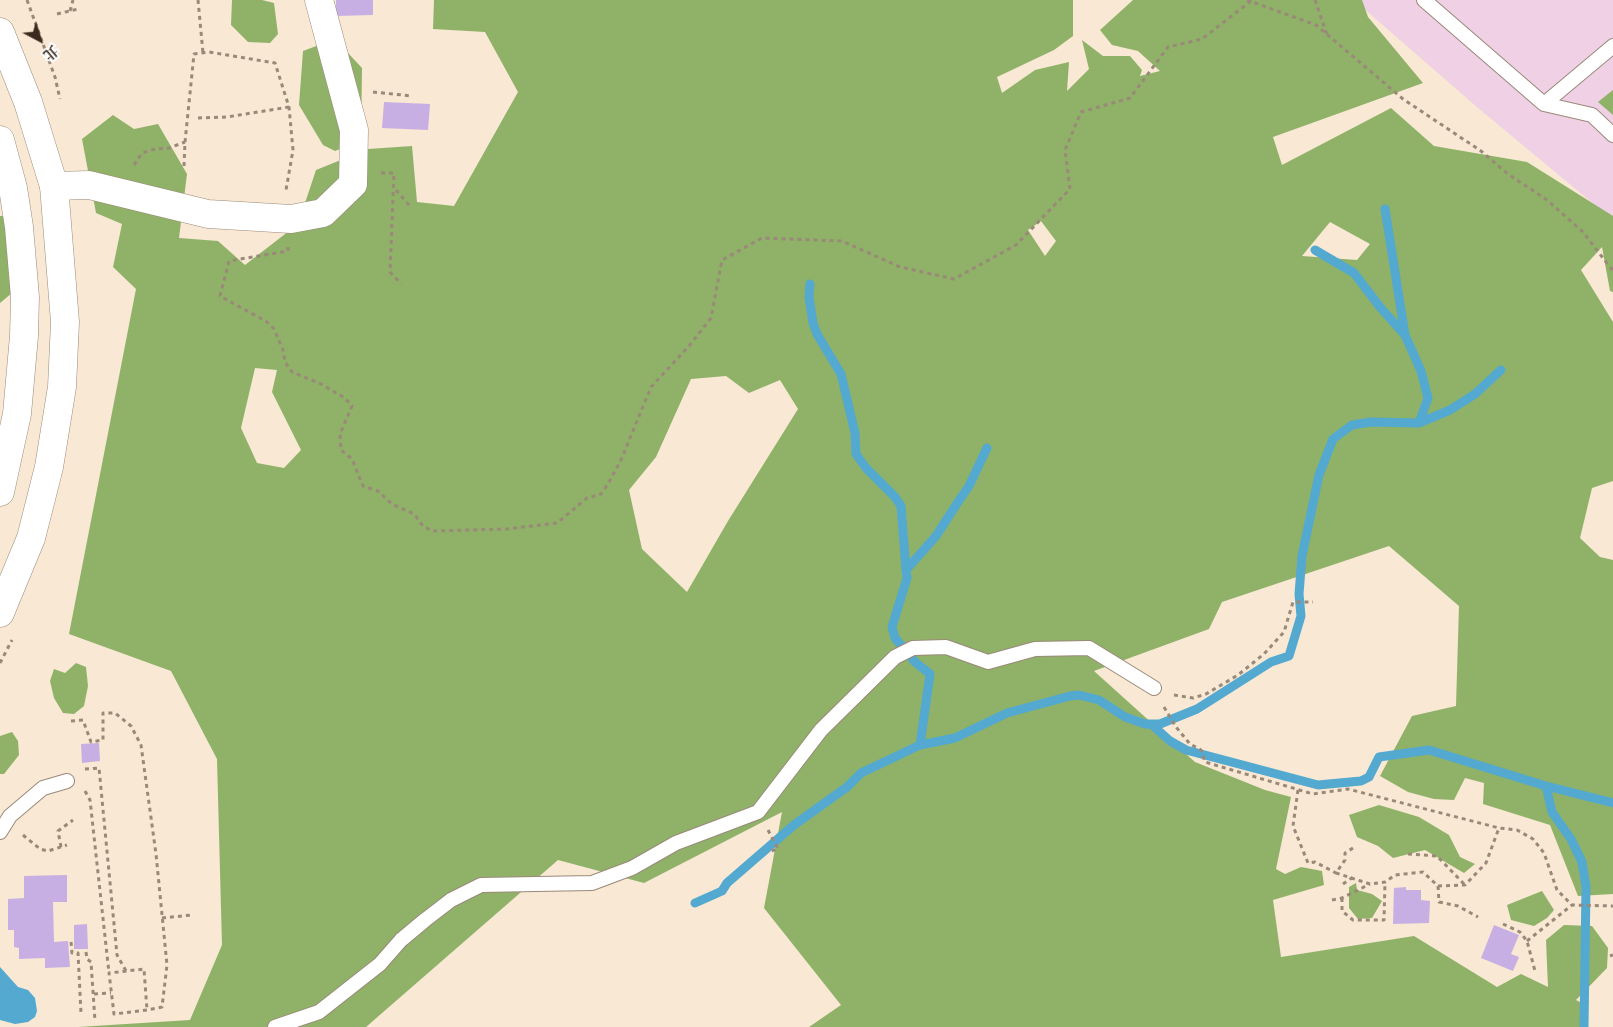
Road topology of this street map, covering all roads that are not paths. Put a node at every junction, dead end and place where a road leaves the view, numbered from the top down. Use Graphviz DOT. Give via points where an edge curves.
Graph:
graph roads {
  1 [pos="319,0"];
  2 [pos="1424,0"];
  3 [pos="0,32"];
  4 [pos="1613,46"];
  5 [pos="1544,104"];
  6 [pos="1613,134"];
  7 [pos="1,150"];
  8 [pos="54,186"];
  9 [pos="0,492"];
  10 [pos="0,613"];
  11 [pos="1159,691"];
  12 [pos="67,781"];
  13 [pos="4,819"];
  14 [pos="275,1027"];
  1 -- 8 [label="main road" via="354,130 353,184 324,213 291,219 208,214 89,184"];
  2 -- 5 [label="lane"];
  3 -- 8 [label="main road" via="28,102"];
  4 -- 5 [label="lane"];
  5 -- 6 [label="lane" via="1592,115"];
  7 -- 9 [label="main road" via="20,227 25,297 17,414"];
  8 -- 10 [label="main road" via="65,322 62,386 49,466 30,538"];
  11 -- 14 [label="lane" via="1088,648 1035,649 988,662 946,648 913,648 896,657 821,730 758,812 676,843 632,868 592,883 481,885 451,900 425,920 380,964 320,1012"];
  12 -- 13 [label="lane" via="43,788"];
}
